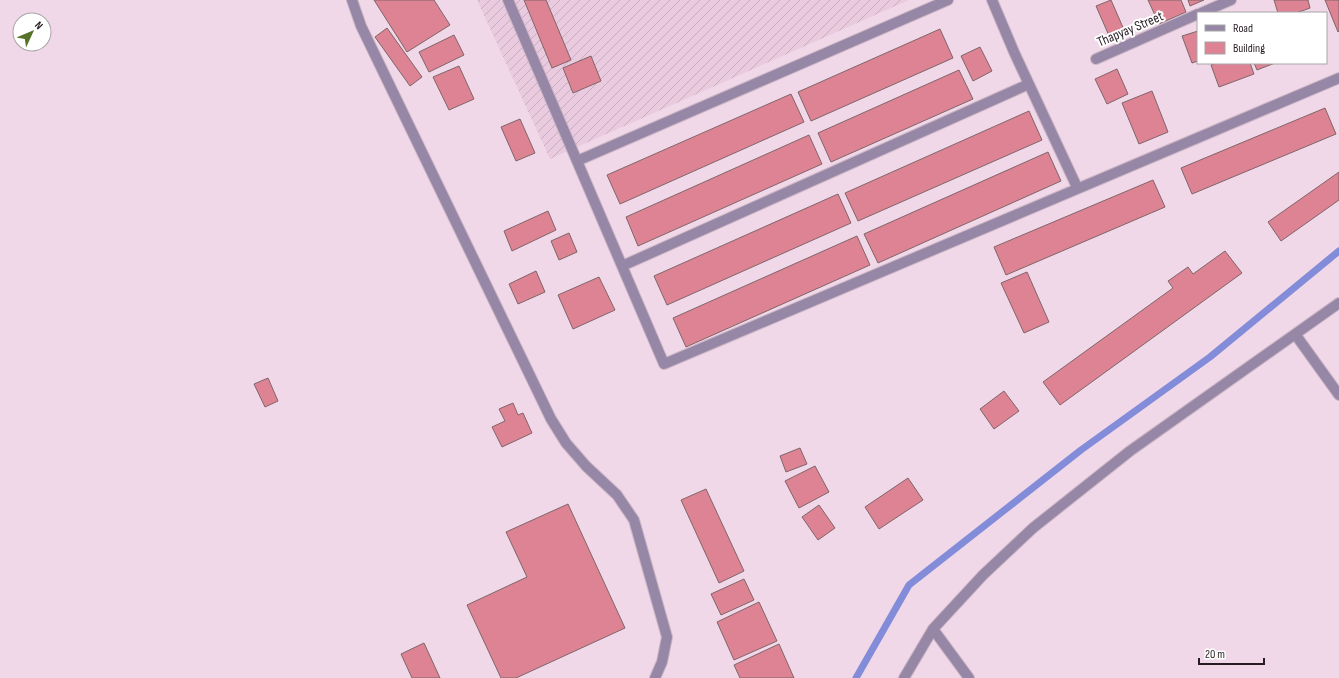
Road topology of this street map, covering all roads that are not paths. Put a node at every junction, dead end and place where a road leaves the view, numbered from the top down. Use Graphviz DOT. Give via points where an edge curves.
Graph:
graph roads {
  1 [pos="352,0"];
  2 [pos="508,0"];
  3 [pos="948,0"];
  4 [pos="992,0"];
  5 [pos="1231,0"];
  6 [pos="1203,12"];
  7 [pos="1197,14"];
  8 [pos="1096,59"];
  9 [pos="1339,78"];
  10 [pos="1029,84"];
  11 [pos="578,161"];
  12 [pos="1076,185"];
  13 [pos="622,266"];
  14 [pos="1339,302"];
  15 [pos="1295,334"];
  16 [pos="1339,395"];
  17 [pos="933,630"];
  18 [pos="654,678"];
  19 [pos="904,678"];
  20 [pos="969,678"];
  1 -- 18 [label="street" via="364,33 551,419 566,443 617,495 634,520 667,637 662,662"];
  2 -- 11 [label="street"];
  3 -- 11 [label="street"];
  4 -- 10 [label="street"];
  5 -- 6 [label="street"];
  7 -- 8 [label="street, Thapyay Street"];
  9 -- 13 [label="street" via="664,364"];
  10 -- 12 [label="street"];
  10 -- 13 [label="street"];
  11 -- 13 [label="street"];
  14 -- 15 [label="street"];
  15 -- 16 [label="street"];
  15 -- 17 [label="street" via="1130,451 1033,528 983,575"];
  17 -- 19 [label="street"];
  17 -- 20 [label="street"];
}
